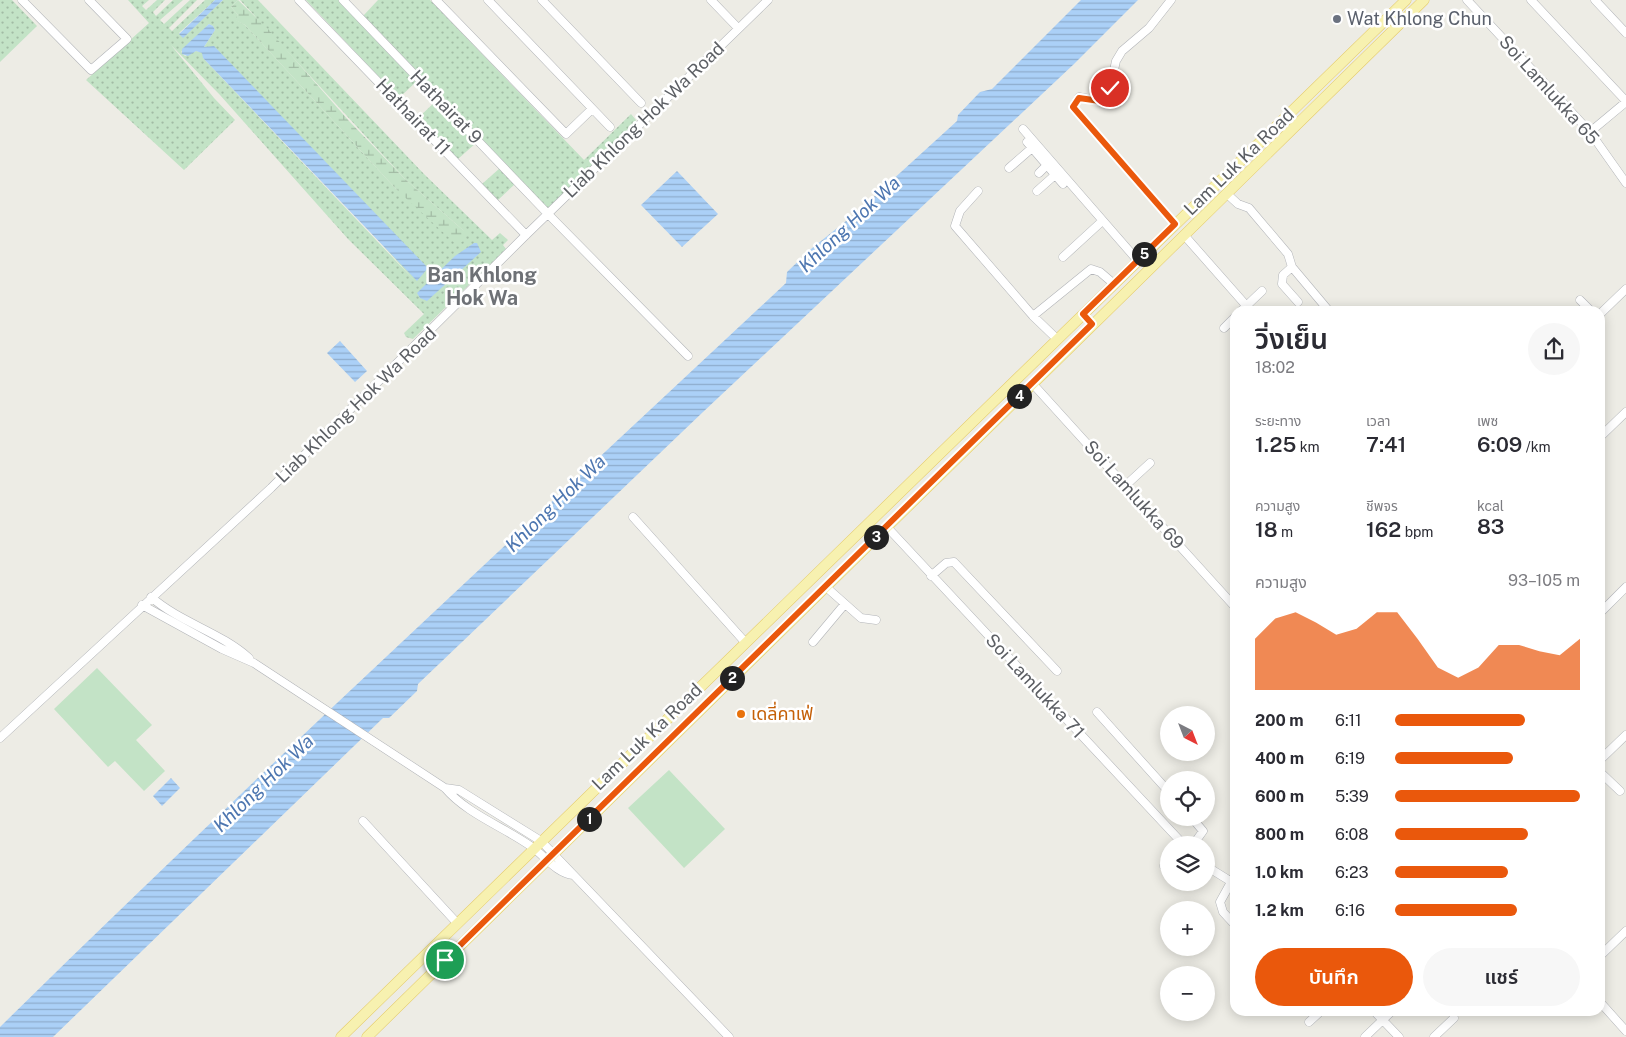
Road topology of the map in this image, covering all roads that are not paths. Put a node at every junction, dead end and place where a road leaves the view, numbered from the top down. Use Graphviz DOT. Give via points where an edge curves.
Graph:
graph roads {
  1 [pos="22,0"];
  2 [pos="89,0"];
  3 [pos="299,0"];
  4 [pos="343,0"];
  5 [pos="436,0"];
  6 [pos="488,0"];
  7 [pos="542,0"];
  8 [pos="711,0"];
  9 [pos="768,0"];
  10 [pos="1171,0"];
  11 [pos="1406,0"];
  12 [pos="1424,0"];
  13 [pos="1467,0"];
  14 [pos="1531,0"];
  15 [pos="1595,0"];
  16 [pos="738,28"];
  17 [pos="1626,33"];
  18 [pos="1626,101"];
  19 [pos="641,103"];
  20 [pos="592,109"];
  21 [pos="610,127"];
  22 [pos="1023,129"];
  23 [pos="1590,132"];
  24 [pos="1047,165"];
  25 [pos="1009,168"];
  26 [pos="1039,173"];
  27 [pos="1055,175"];
  28 [pos="1626,183"];
  29 [pos="978,191"];
  30 [pos="1037,191"];
  31 [pos="1226,193"];
  32 [pos="548,214"];
  33 [pos="1099,224"];
  34 [pos="1175,224"];
  35 [pos="526,235"];
  36 [pos="1184,235"];
  37 [pos="1063,257"];
  38 [pos="1136,262"];
  39 [pos="1292,266"];
  40 [pos="1114,284"];
  41 [pos="1626,288"];
  42 [pos="1262,291"];
  43 [pos="1580,300"];
  44 [pos="1298,302"];
  45 [pos="1243,306"];
  46 [pos="1249,306"];
  47 [pos="1325,306"];
  48 [pos="1586,306"];
  49 [pos="1605,309"];
  50 [pos="1083,314"];
  51 [pos="1033,316"];
  52 [pos="1230,322"];
  53 [pos="1092,324"];
  54 [pos="1224,328"];
  55 [pos="1057,339"];
  56 [pos="688,356"];
  57 [pos="1032,383"];
  58 [pos="1626,412"];
  59 [pos="1605,432"];
  60 [pos="1150,463"];
  61 [pos="1125,486"];
  62 [pos="633,517"];
  63 [pos="886,527"];
  64 [pos="932,576"];
  65 [pos="826,587"];
  66 [pos="1626,588"];
  67 [pos="151,597"];
  68 [pos="1230,602"];
  69 [pos="142,605"];
  70 [pos="844,605"];
  71 [pos="1605,608"];
  72 [pos="876,620"];
  73 [pos="745,642"];
  74 [pos="813,642"];
  75 [pos="254,663"];
  76 [pos="1057,671"];
  77 [pos="1097,712"];
  78 [pos="0,738"];
  79 [pos="1624,740"];
  80 [pos="1605,756"];
  81 [pos="1605,777"];
  82 [pos="1160,782"];
  83 [pos="445,788"];
  84 [pos="1620,791"];
  85 [pos="476,801"];
  86 [pos="471,809"];
  87 [pos="503,817"];
  88 [pos="363,821"];
  89 [pos="499,826"];
  90 [pos="1199,826"];
  91 [pos="1176,836"];
  92 [pos="1199,836"];
  93 [pos="537,844"];
  94 [pos="550,856"];
  95 [pos="1215,872"];
  96 [pos="1230,882"];
  97 [pos="1230,886"];
  98 [pos="1230,920"];
  99 [pos="457,923"];
  100 [pos="1626,931"];
  101 [pos="1605,951"];
  102 [pos="1605,1007"];
  103 [pos="1316,1016"];
  104 [pos="1378,1016"];
  105 [pos="1386,1016"];
  106 [pos="1454,1018"];
  107 [pos="1382,1020"];
  108 [pos="1309,1022"];
  109 [pos="1626,1030"];
  110 [pos="341,1037"];
  111 [pos="367,1037"];
  112 [pos="729,1037"];
  113 [pos="1365,1037"];
  114 [pos="1398,1037"];
  115 [pos="1434,1037"];
  1 -- 2 [label="street" via="91,70 126,39"];
  3 -- 35 [label="street, Hathairat 11"];
  4 -- 32 [label="street, Hathairat 9"];
  5 -- 20 [label="street" via="566,134"];
  6 -- 20 [label="street"];
  7 -- 19 [label="street"];
  8 -- 16 [label="street"];
  9 -- 16 [label="street, Liab Khlong Hok Wa Road"];
  10 -- 34 [label="street" via="1149,28 1122,51 1116,61 1110,88 1100,101 1079,98 1073,107"];
  11 -- 34 [label="main road, Lam Luk Ka Road"];
  12 -- 31 [label="main road, Lam Luk Ka Road"];
  13 -- 23 [label="street, Soi Lamlukka 65"];
  14 -- 18 [label="street"];
  15 -- 17 [label="street"];
  16 -- 32 [label="street, Liab Khlong Hok Wa Road"];
  18 -- 23 [label="street"];
  20 -- 21 [label="street"];
  22 -- 38 [label="street"];
  23 -- 28 [label="street, Soi Lamlukka 65"];
  24 -- 25 [label="street" via="1029,145"];
  24 -- 26 [label="street"];
  24 -- 27 [label="street"];
  27 -- 30 [label="street"];
  27 -- 33 [label="street"];
  29 -- 51 [label="street" via="960,211 955,226"];
  31 -- 36 [label="main road, Lam Luk Ka Road"];
  31 -- 39 [label="street" via="1248,208 1288,254"];
  32 -- 35 [label="street, Liab Khlong Hok Wa Road"];
  32 -- 56 [label="street, Hathairat 9"];
  33 -- 37 [label="street"];
  33 -- 38 [label="street"];
  34 -- 38 [label="main road, Lam Luk Ka Road"];
  35 -- 67 [label="street, Liab Khlong Hok Wa Road" via="271,488"];
  36 -- 45 [label="street"];
  36 -- 53 [label="main road, Lam Luk Ka Road"];
  38 -- 40 [label="main road, Lam Luk Ka Road"];
  39 -- 44 [label="street" via="1283,275 1282,284"];
  39 -- 47 [label="street"];
  40 -- 50 [label="main road, Lam Luk Ka Road"];
  40 -- 51 [label="street" via="1092,269"];
  41 -- 49 [label="street"];
  42 -- 46 [label="street"];
  43 -- 48 [label="street"];
  50 -- 53 [label="main road"];
  50 -- 55 [label="main road, Lam Luk Ka Road"];
  51 -- 55 [label="street"];
  52 -- 54 [label="street"];
  53 -- 57 [label="main road, Lam Luk Ka Road"];
  55 -- 73 [label="main road, Lam Luk Ka Road"];
  57 -- 61 [label="street, Soi Lamlukka 69"];
  57 -- 63 [label="main road, Lam Luk Ka Road"];
  58 -- 59 [label="street"];
  60 -- 61 [label="street"];
  61 -- 68 [label="street, Soi Lamlukka 69"];
  62 -- 73 [label="street"];
  63 -- 64 [label="street, Soi Lamlukka 71"];
  63 -- 65 [label="main road, Lam Luk Ka Road"];
  64 -- 76 [label="street" via="946,563 954,562"];
  64 -- 91 [label="street, Soi Lamlukka 71"];
  65 -- 70 [label="street"];
  65 -- 94 [label="main road, Lam Luk Ka Road"];
  66 -- 71 [label="street"];
  67 -- 69 [label="street, Liab Khlong Hok Wa Road"];
  67 -- 75 [label="street" via="182,619 234,645"];
  69 -- 75 [label="street"];
  69 -- 78 [label="street, Liab Khlong Hok Wa Road"];
  70 -- 72 [label="street" via="861,618"];
  70 -- 74 [label="street"];
  73 -- 93 [label="main road, Lam Luk Ka Road"];
  75 -- 83 [label="street"];
  77 -- 82 [label="street"];
  79 -- 80 [label="street"];
  81 -- 84 [label="street"];
  83 -- 85 [label="street" via="459,790"];
  83 -- 86 [label="street"];
  85 -- 86 [label="street"];
  85 -- 87 [label="street"];
  86 -- 89 [label="street"];
  87 -- 89 [label="street"];
  87 -- 93 [label="street"];
  88 -- 99 [label="street"];
  89 -- 93 [label="street"];
  90 -- 92 [label="street" via="1203,831"];
  93 -- 94 [label="street"];
  93 -- 99 [label="main road, Lam Luk Ka Road"];
  94 -- 111 [label="main road, Lam Luk Ka Road"];
  94 -- 112 [label="street" via="571,869 573,875"];
  95 -- 96 [label="street"];
  97 -- 98 [label="street" via="1220,902"];
  99 -- 110 [label="main road, Lam Luk Ka Road"];
  100 -- 101 [label="street"];
  102 -- 109 [label="street"];
  103 -- 108 [label="street"];
  104 -- 107 [label="street"];
  105 -- 107 [label="street"];
  106 -- 115 [label="street"];
  107 -- 113 [label="street"];
  107 -- 114 [label="street"];
}
